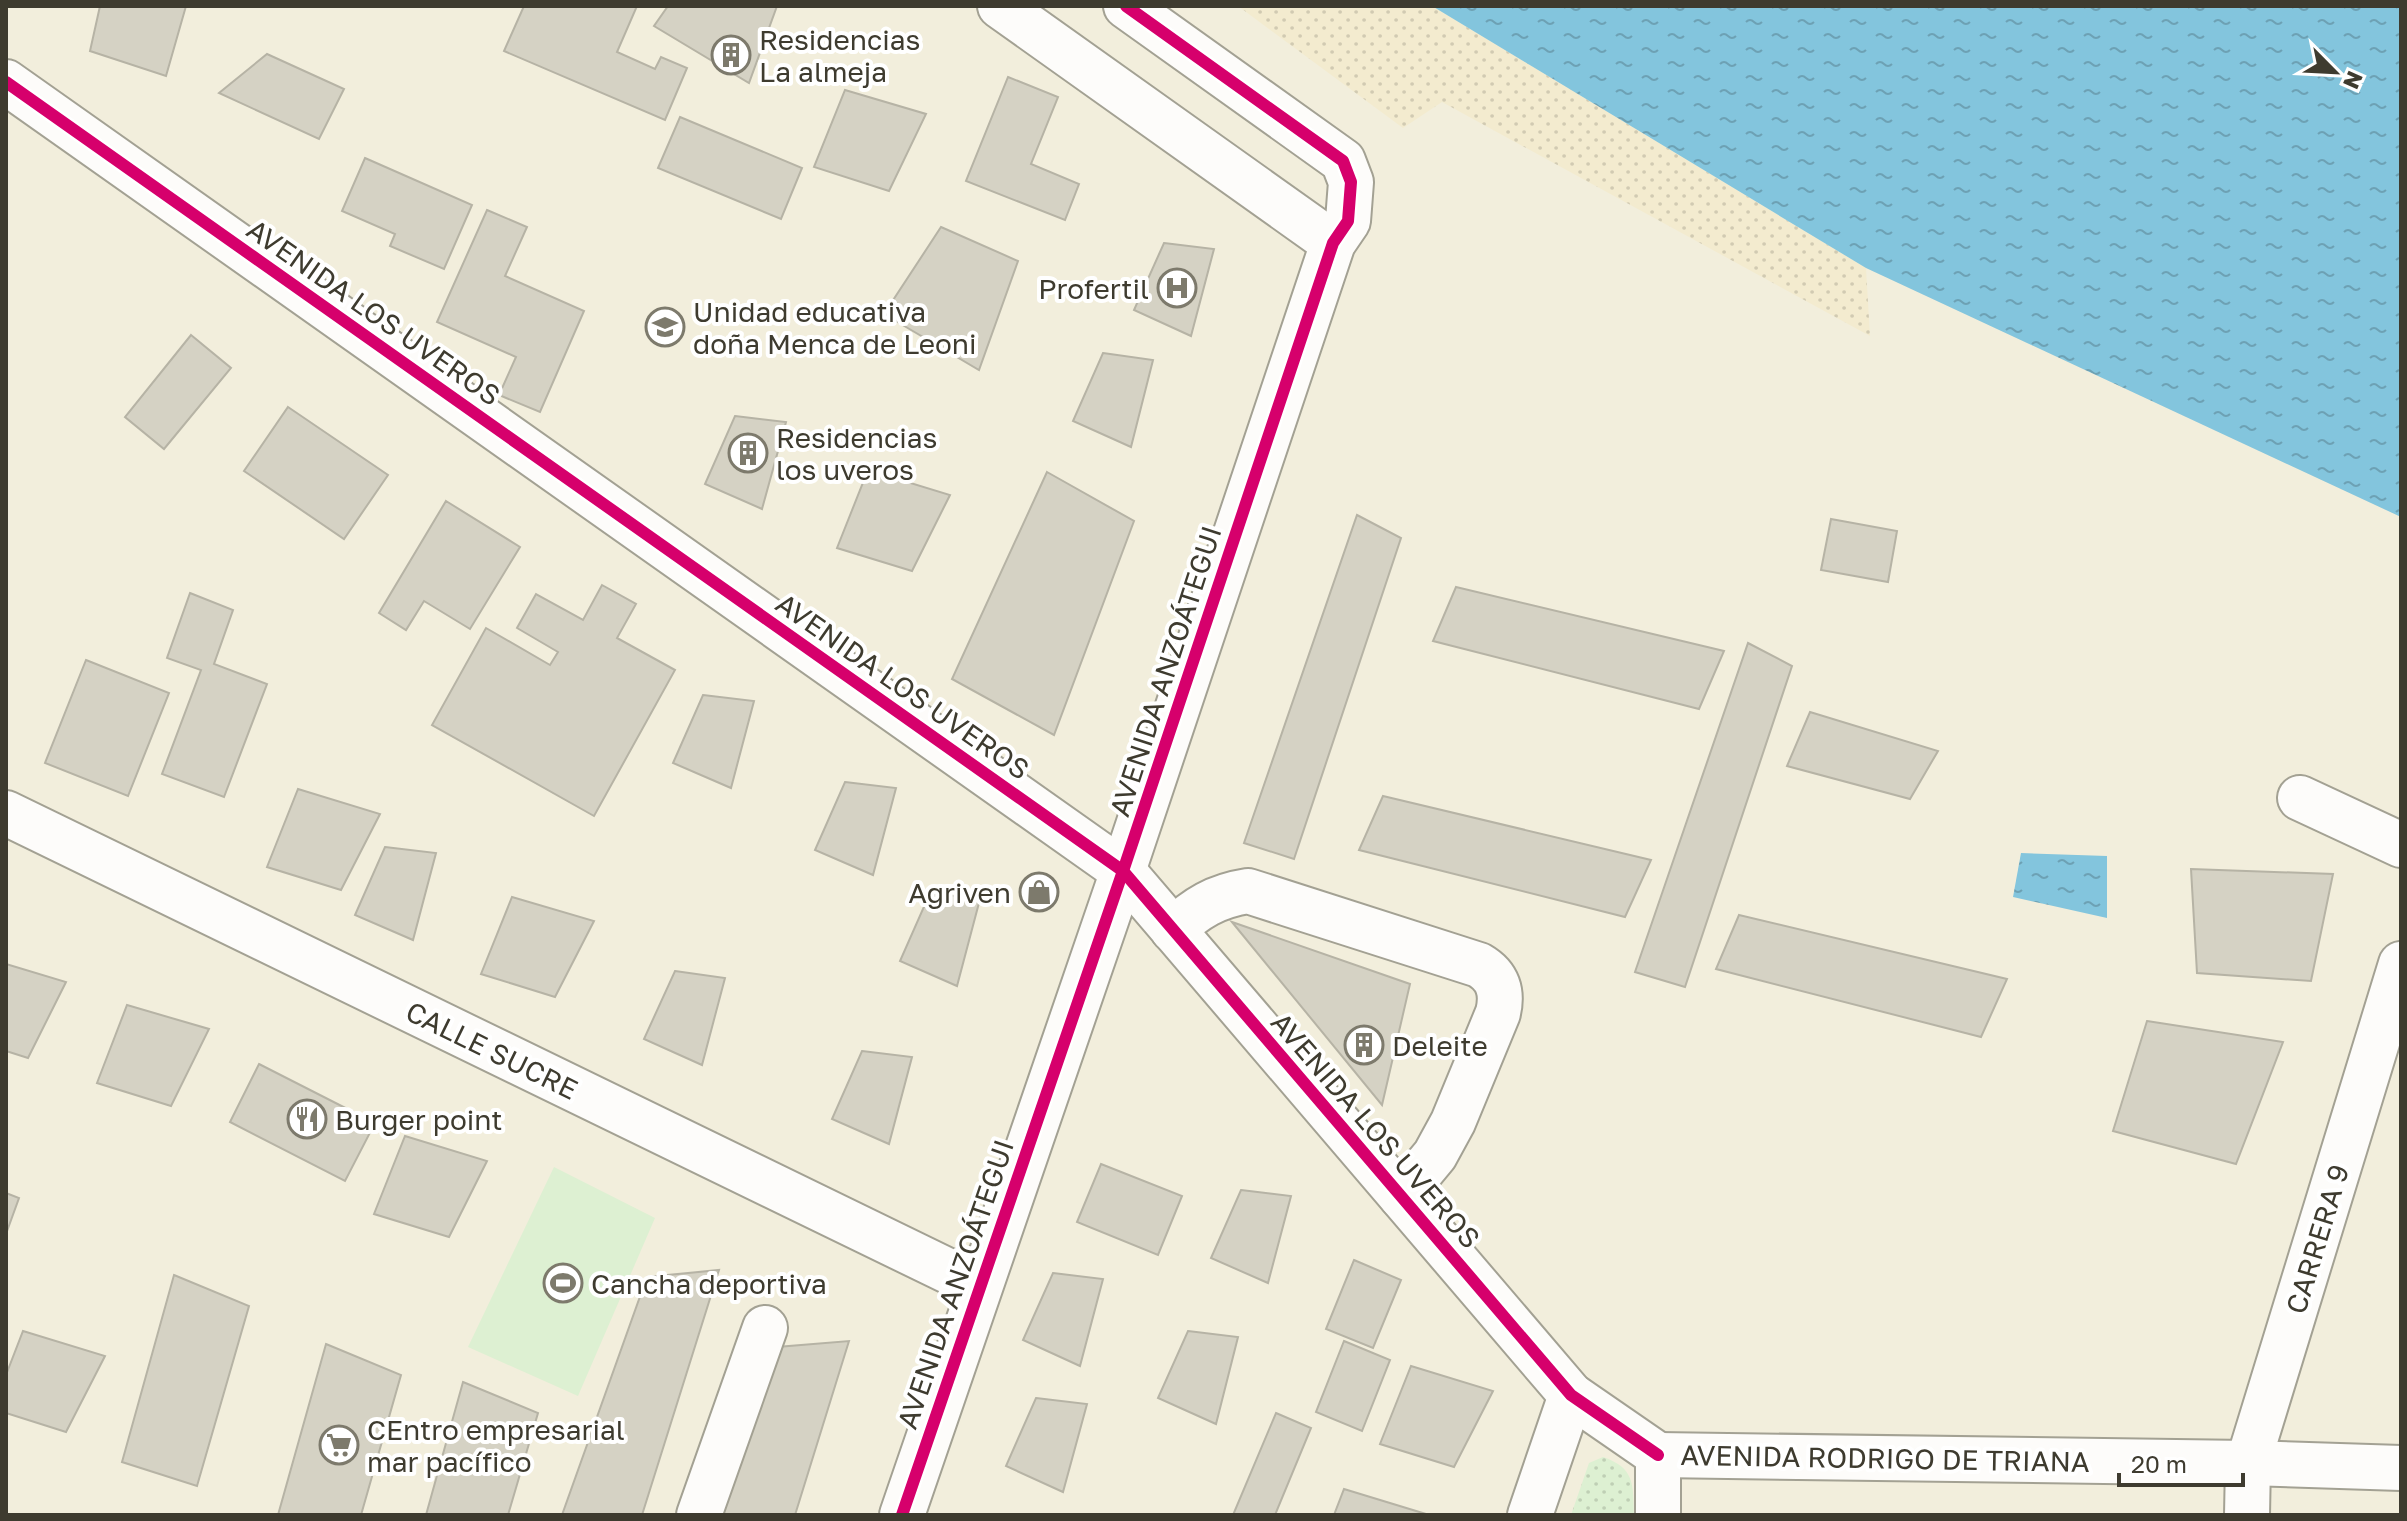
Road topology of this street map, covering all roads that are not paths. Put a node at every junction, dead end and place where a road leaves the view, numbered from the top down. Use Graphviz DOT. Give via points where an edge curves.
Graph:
graph roads {
  1 [pos="1000,6"];
  2 [pos="1126,6"];
  3 [pos="6,82"];
  4 [pos="1333,243"];
  5 [pos="2300,798"];
  6 [pos="6,813"];
  7 [pos="2401,845"];
  8 [pos="1123,871"];
  9 [pos="1173,930"];
  10 [pos="2401,964"];
  11 [pos="1401,1196"];
  12 [pos="979,1286"];
  13 [pos="765,1328"];
  14 [pos="1571,1395"];
  15 [pos="1658,1455"];
  16 [pos="2248,1463"];
  17 [pos="2401,1468"];
  18 [pos="699,1515"];
  19 [pos="902,1515"];
  20 [pos="1530,1515"];
  21 [pos="1658,1515"];
  22 [pos="2247,1515"];
  1 -- 4 [label="street"];
  2 -- 4 [label="street, AVENIDA ANZOÁTEGUI" via="1343,161 1351,182 1348,221"];
  3 -- 8 [label="street, AVENIDA LOS UVEROS"];
  4 -- 8 [label="street, AVENIDA ANZOÁTEGUI"];
  5 -- 7 [label="street"];
  6 -- 12 [label="street, CALLE SUCRE"];
  8 -- 9 [label="street, AVENIDA LOS UVEROS"];
  8 -- 12 [label="street, AVENIDA ANZOÁTEGUI"];
  9 -- 11 [label="street, AVENIDA LOS UVEROS"];
  9 -- 11 [label="street" via="1210,901 1248,891 1479,965 1494,978 1501,1000 1498,1013 1453,1122 1435,1155"];
  10 -- 16 [label="street, CARRERA 9"];
  11 -- 14 [label="street, AVENIDA LOS UVEROS"];
  12 -- 19 [label="street, AVENIDA ANZOÁTEGUI"];
  13 -- 18 [label="street"];
  14 -- 15 [label="street, AVENIDA LOS UVEROS"];
  14 -- 20 [label="street"];
  15 -- 16 [label="street, AVENIDA RODRIGO DE TRIANA"];
  15 -- 21 [label="street"];
  16 -- 17 [label="street, AVENIDA RODRIGO DE TRIANA"];
  16 -- 22 [label="street, CARRERA 9"];
}
